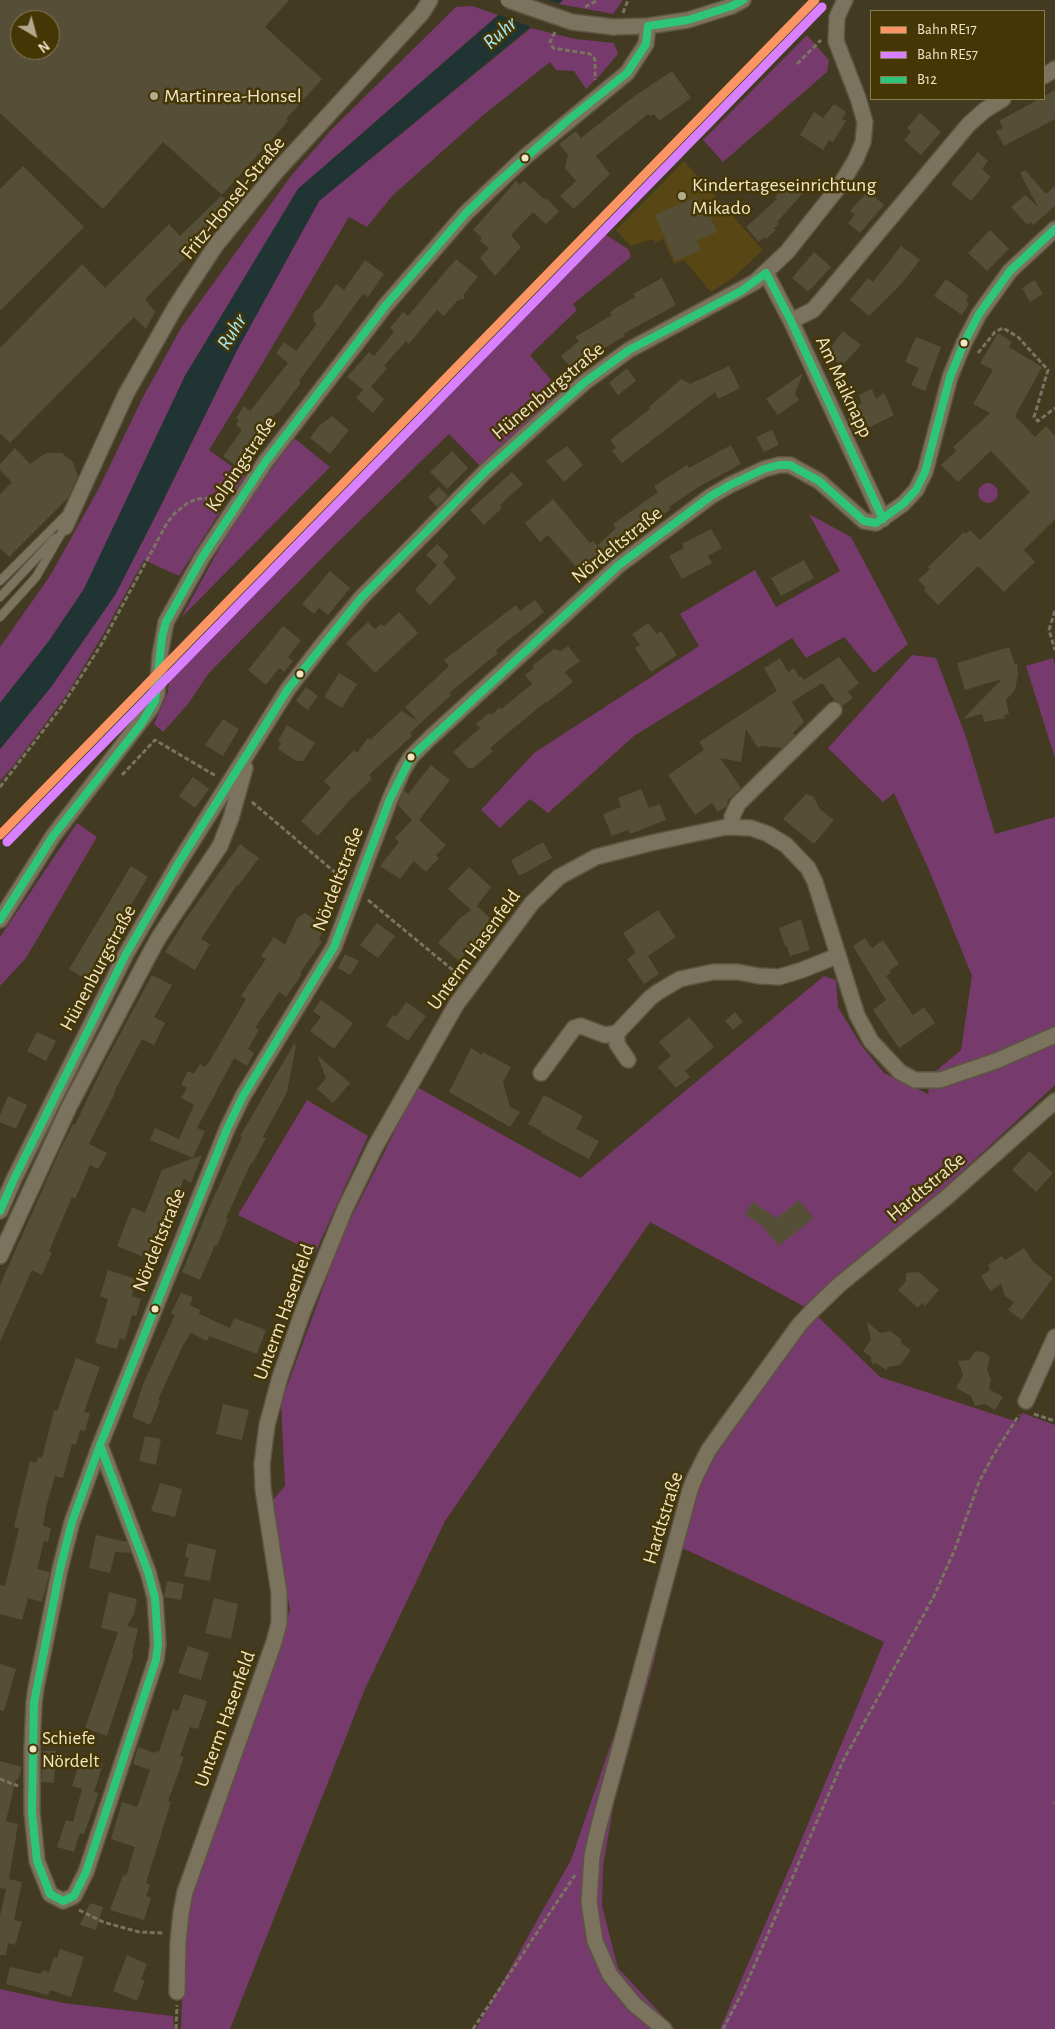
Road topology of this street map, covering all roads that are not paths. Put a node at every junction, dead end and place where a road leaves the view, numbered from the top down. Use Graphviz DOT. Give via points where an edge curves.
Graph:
graph roads {
  1 [pos="430,0"];
  2 [pos="508,0"];
  3 [pos="743,0"];
  4 [pos="845,0"];
  5 [pos="648,26"];
  6 [pos="1000,100"];
  7 [pos="1055,229"];
  8 [pos="766,273"];
  9 [pos="791,321"];
  10 [pos="77,503"];
  11 [pos="883,519"];
  12 [pos="65,527"];
  13 [pos="0,581"];
  14 [pos="0,597"];
  15 [pos="0,617"];
  16 [pos="834,710"];
  17 [pos="234,788"];
  18 [pos="733,826"];
  19 [pos="0,920"];
  20 [pos="837,956"];
  21 [pos="617,1033"];
  22 [pos="1055,1035"];
  23 [pos="628,1060"];
  24 [pos="541,1073"];
  25 [pos="1055,1101"];
  26 [pos="0,1210"];
  27 [pos="0,1256"];
  28 [pos="1055,1337"];
  29 [pos="1024,1405"];
  30 [pos="100,1445"];
  31 [pos="177,1992"];
  32 [pos="664,2029"];
  1 -- 10 [label="street, Fritz-Honsel-Straße" via="422,13 276,172 216,245 176,306 126,394"];
  2 -- 5 [label="street, bridge" via="572,22"];
  3 -- 5 [label="street" via="688,20"];
  4 -- 8 [label="street, Hünenburgstraße" via="835,26 839,50 865,122 863,142 841,184"];
  5 -- 19 [label="street, Kolpingstraße" via="646,44 635,63 617,82 525,157 460,220 386,304 300,414 203,556 166,622 155,701 141,724 53,836"];
  6 -- 9 [label="street" via="969,124 813,310"];
  7 -- 11 [label="street" via="1010,271 979,314 950,377 925,472 911,495"];
  8 -- 9 [label="street, Am Maiknapp"];
  8 -- 17 [label="street, Hünenburgstraße" via="741,291 659,333 610,363 486,470 361,598 288,689 249,754"];
  9 -- 11 [label="street, Am Maiknapp"];
  10 -- 12 [label="street, Fritz-Honsel-Straße"];
  10 -- 13 [label="lane"];
  11 -- 30 [label="street, Nördeltstraße" via="873,524 864,521 819,481 790,465 755,472 711,496 619,566 412,757 393,790 329,958 226,1129"];
  12 -- 14 [label="lane"];
  12 -- 15 [label="lane" via="36,577"];
  16 -- 18 [label="street" via="738,804 732,816"];
  17 -- 26 [label="street, Hünenburgstraße" via="178,864 126,954"];
  17 -- 27 [label="street, Hünenburgstraße" via="220,846 155,944 69,1107"];
  18 -- 20 [label="street, Unterm Hasenfeld" via="768,834 803,860 815,882"];
  18 -- 31 [label="street, Unterm Hasenfeld" via="608,854 572,869 554,881 532,903 446,1020 361,1175 303,1311 267,1425 262,1464 263,1489 279,1593 279,1623 180,1913"];
  20 -- 21 [label="street" via="778,977 712,972 680,979 650,998"];
  20 -- 22 [label="street, Unterm Hasenfeld" via="856,1015 865,1032 896,1069 915,1080 932,1082 952,1078"];
  21 -- 23 [label="street" via="615,1040"];
  21 -- 24 [label="street" via="605,1036 581,1026 574,1028"];
  25 -- 32 [label="street, Hardtstraße" via="954,1192 812,1311 708,1451 690,1490 598,1830 592,1856 589,1902 601,1958 620,1989"];
  28 -- 29 [label="street"];
  30 -- 30 [label="street, Nördeltstraße" via="148,1572 155,1598 158,1644 156,1660 86,1872 74,1896 63,1901 50,1894 37,1861 32,1812 34,1703 65,1549 78,1501"];
}
